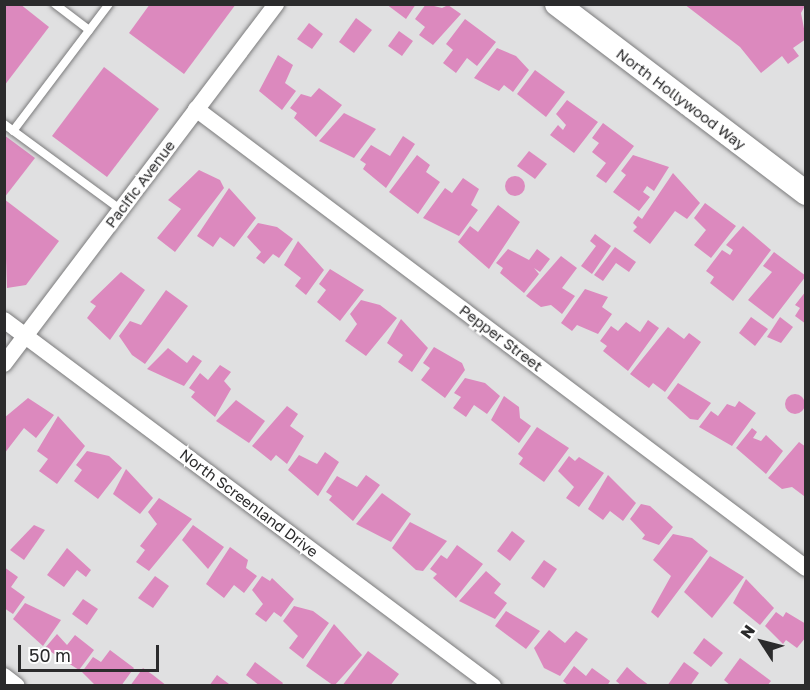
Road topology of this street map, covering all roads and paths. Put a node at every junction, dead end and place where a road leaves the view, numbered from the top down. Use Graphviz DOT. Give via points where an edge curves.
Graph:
graph roads {
  1 [pos="55,4"];
  2 [pos="109,4"];
  3 [pos="276,4"];
  4 [pos="567,7"];
  5 [pos="89,30"];
  6 [pos="196,109"];
  7 [pos="4,124"];
  8 [pos="13,131"];
  9 [pos="806,193"];
  10 [pos="120,210"];
  11 [pos="4,320"];
  12 [pos="26,336"];
  13 [pos="4,364"];
  14 [pos="806,568"];
  15 [pos="4,676"];
  16 [pos="17,686"];
  17 [pos="493,686"];
  1 -- 5 [label="lane"];
  2 -- 5 [label="lane"];
  3 -- 6 [label="street, Pacific Avenue"];
  4 -- 9 [label="main road, North Hollywood Way"];
  5 -- 8 [label="lane"];
  6 -- 10 [label="street, Pacific Avenue"];
  6 -- 14 [label="street, Pepper Street"];
  7 -- 8 [label="lane"];
  8 -- 10 [label="lane"];
  10 -- 12 [label="street, Pacific Avenue"];
  11 -- 12 [label="street, North Screenland Drive"];
  12 -- 13 [label="street, Pacific Avenue"];
  12 -- 17 [label="street, North Screenland Drive"];
  15 -- 16 [label="street"];
}
